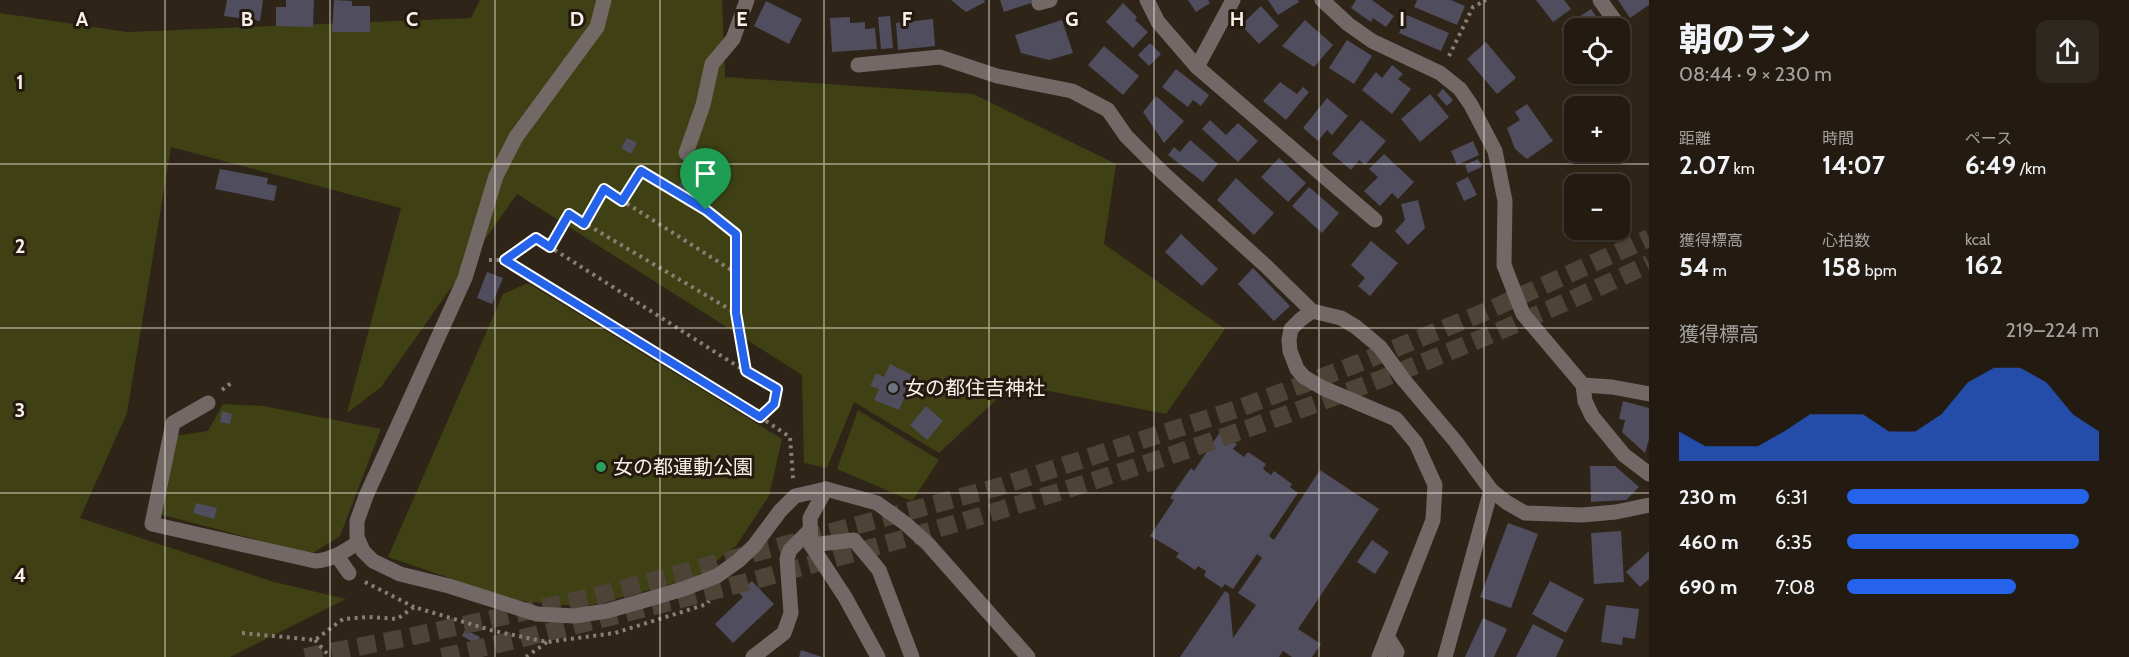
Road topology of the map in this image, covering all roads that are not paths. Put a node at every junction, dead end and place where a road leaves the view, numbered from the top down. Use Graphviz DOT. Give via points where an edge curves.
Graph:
graph roads {
  1 [pos="604,0"];
  2 [pos="747,0"];
  3 [pos="1147,0"];
  4 [pos="1233,0"];
  5 [pos="1322,0"];
  6 [pos="1600,0"];
  7 [pos="1613,18"];
  8 [pos="858,65"];
  9 [pos="1197,67"];
  10 [pos="686,153"];
  11 [pos="1375,220"];
  12 [pos="1312,311"];
  13 [pos="1583,385"];
  14 [pos="1649,393"];
  15 [pos="208,402"];
  16 [pos="1649,474"];
  17 [pos="826,489"];
  18 [pos="1491,490"];
  19 [pos="1649,505"];
  20 [pos="811,538"];
  21 [pos="359,542"];
  22 [pos="337,556"];
  23 [pos="349,573"];
  24 [pos="1387,636"];
  25 [pos="753,657"];
  26 [pos="878,657"];
  27 [pos="912,657"];
  28 [pos="1028,657"];
  29 [pos="1379,657"];
  30 [pos="1395,657"];
  31 [pos="1445,657"];
  1 -- 21 [label="street" via="597,27 516,136 496,176 465,278 363,504 357,521"];
  2 -- 10 [label="street" via="733,39 712,64"];
  3 -- 9 [label="street" via="1158,22"];
  4 -- 9 [label="street"];
  5 -- 13 [label="street" via="1372,41 1440,73 1460,89 1495,151 1505,201 1504,265 1523,314"];
  6 -- 7 [label="street"];
  8 -- 12 [label="street" via="940,57 997,76 1072,91 1108,110 1126,136 1163,173"];
  9 -- 11 [label="street"];
  12 -- 18 [label="street" via="1341,318 1380,347"];
  12 -- 24 [label="street" via="1291,329 1290,351 1297,369 1323,388 1396,419 1416,443 1435,485 1432,520"];
  13 -- 14 [label="street"];
  13 -- 16 [label="street" via="1592,416 1624,455"];
  15 -- 22 [label="street" via="173,423 152,524 315,561"];
  17 -- 20 [label="street" via="810,518"];
  17 -- 21 [label="street" via="795,496 754,546 717,576 607,611 573,616 537,614 400,574 373,561"];
  17 -- 28 [label="street" via="877,503 906,524"];
  18 -- 19 [label="street" via="1525,513 1582,515"];
  18 -- 31 [label="street"];
  20 -- 25 [label="street" via="790,550 787,559 791,613 784,633"];
  20 -- 26 [label="street"];
  20 -- 27 [label="street" via="854,540 879,570"];
  21 -- 22 [label="street"];
  22 -- 23 [label="street"];
  24 -- 29 [label="street"];
  24 -- 30 [label="street"];
}
